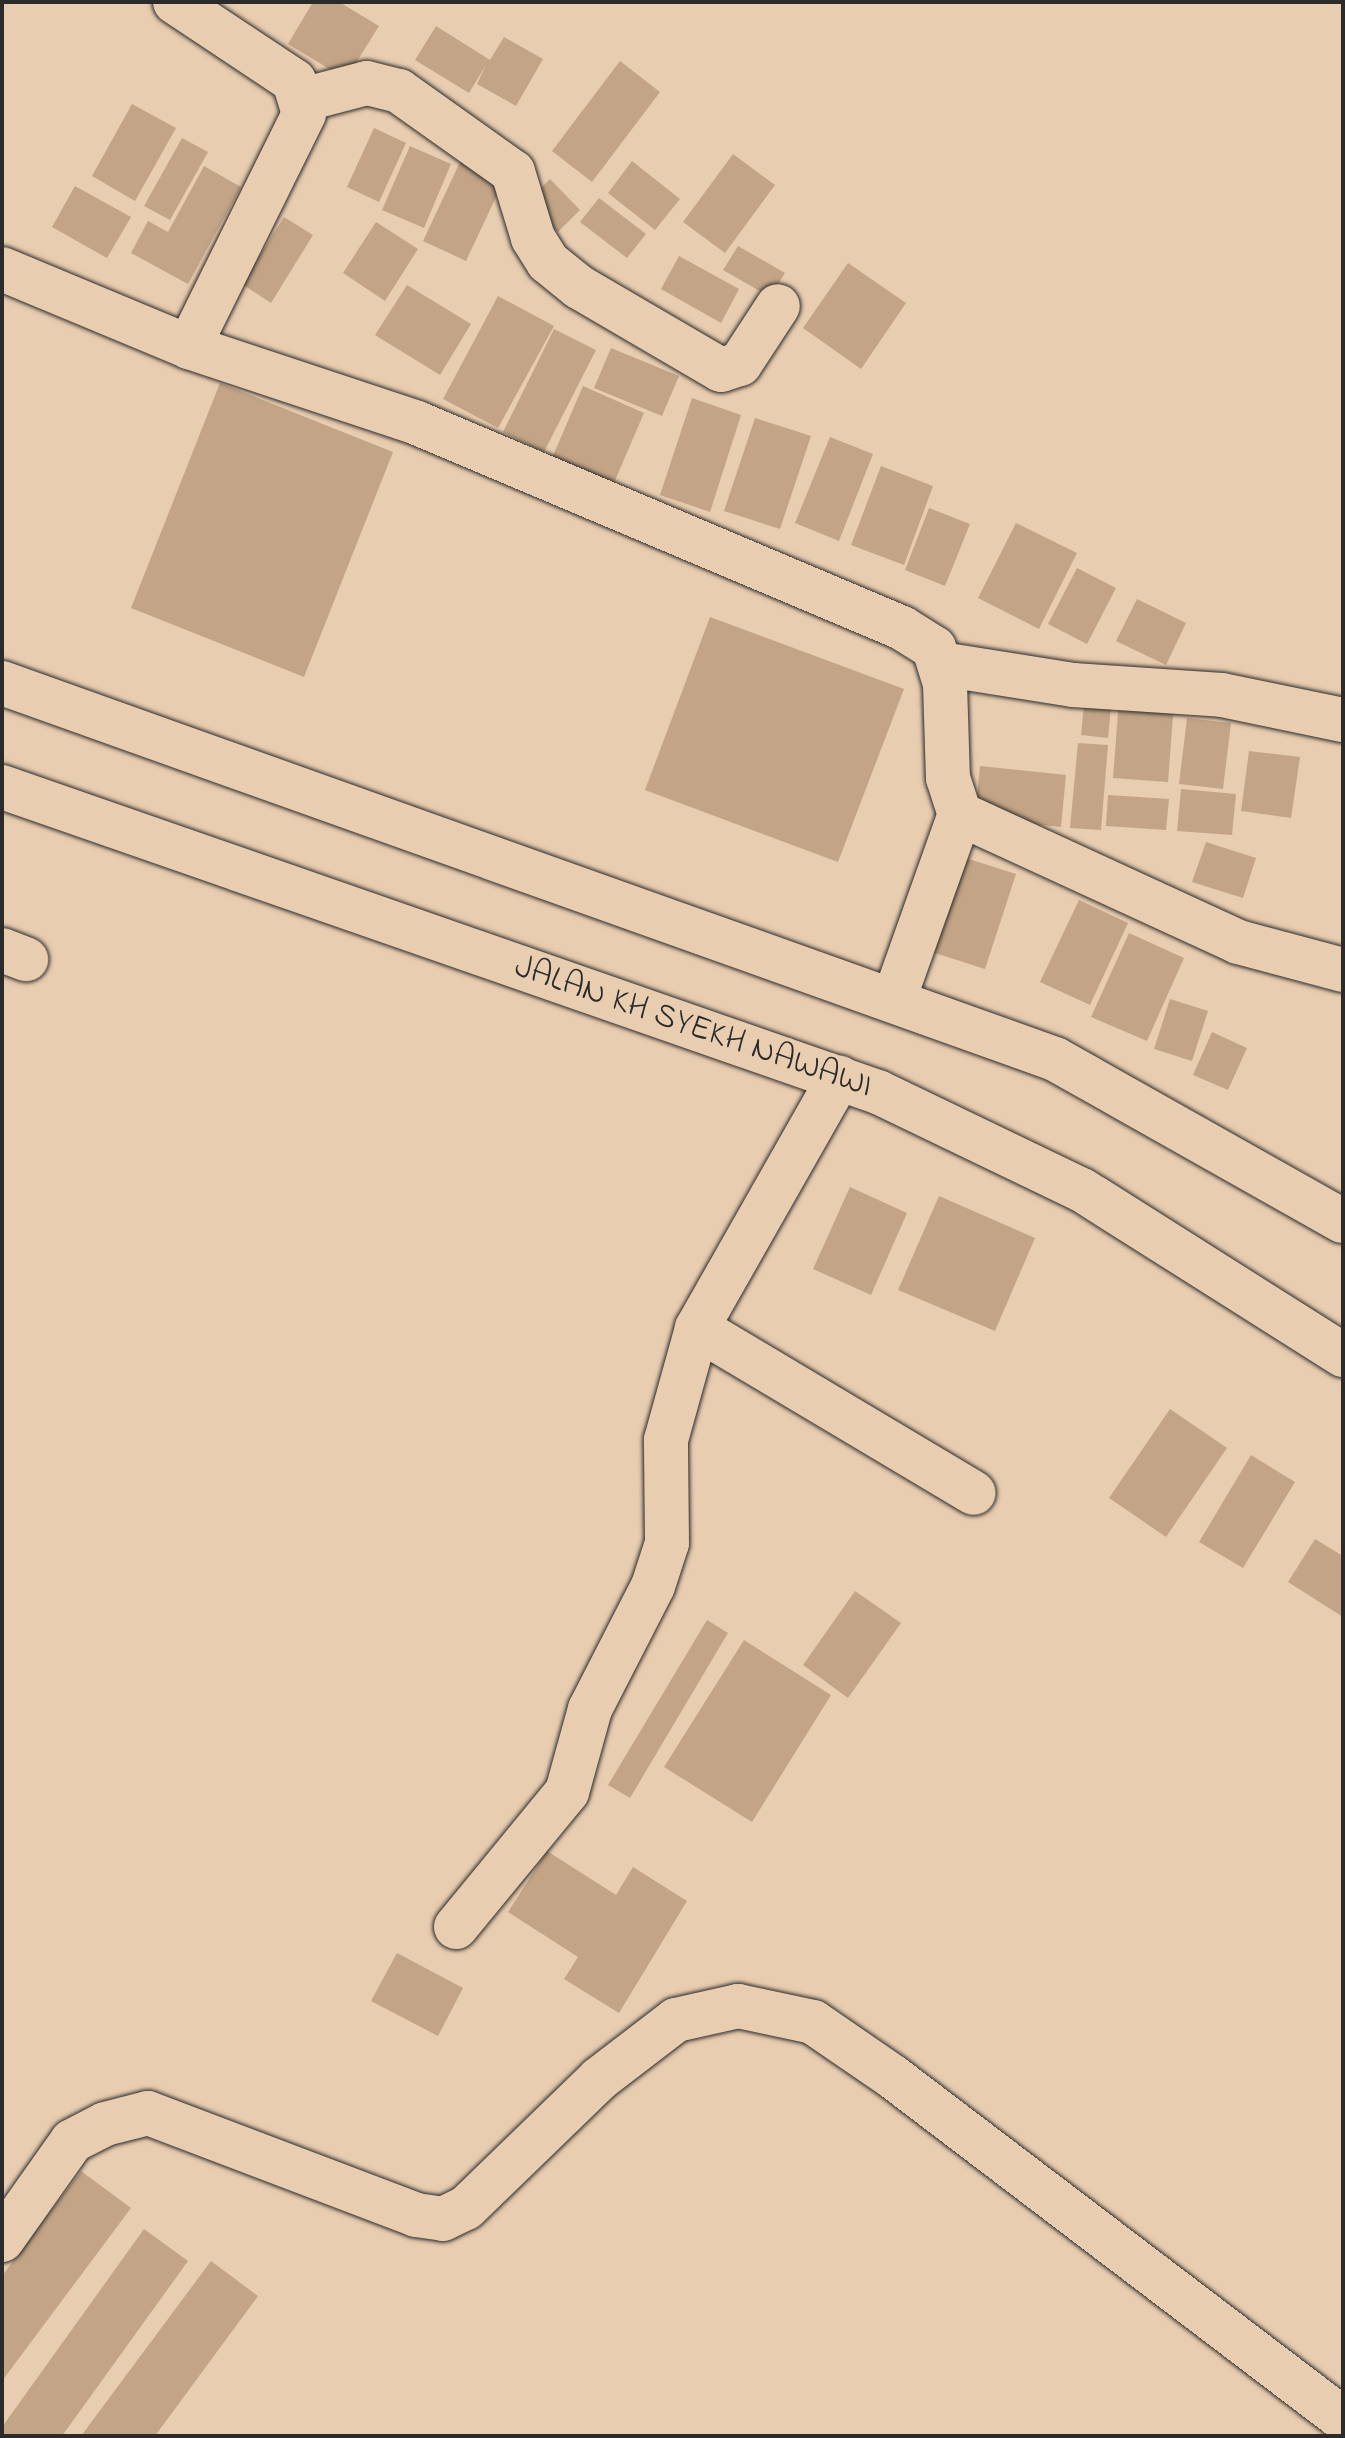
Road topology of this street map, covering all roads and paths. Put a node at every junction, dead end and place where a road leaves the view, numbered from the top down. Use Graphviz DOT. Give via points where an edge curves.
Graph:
graph roads {
  1 [pos="175,2"];
  2 [pos="302,100"];
  3 [pos="2,269"];
  4 [pos="778,306"];
  5 [pos="189,347"];
  6 [pos="941,664"];
  7 [pos="2,683"];
  8 [pos="1343,720"];
  9 [pos="2,787"];
  10 [pos="960,814"];
  11 [pos="1343,970"];
  12 [pos="894,999"];
  13 [pos="839,1078"];
  14 [pos="1343,1221"];
  15 [pos="697,1328"];
  16 [pos="1343,1355"];
  17 [pos="974,1493"];
  18 [pos="456,1927"];
  19 [pos="2,2240"];
  20 [pos="1343,2419"];
  1 -- 2 [label="street" via="294,81"];
  2 -- 4 [label="street" via="367,83 399,91 513,172 533,238 548,262 579,287 721,370 740,364"];
  2 -- 5 [label="street" via="304,114 290,148"];
  3 -- 5 [label="street"];
  5 -- 6 [label="street" via="417,423 902,628 934,648"];
  6 -- 8 [label="street" via="1073,685 1222,695"];
  6 -- 10 [label="street" via="948,778"];
  7 -- 12 [label="street"];
  9 -- 13 [label="street, JALAN KH SYEKH NAWAWI"];
  10 -- 11 [label="street" via="1238,942"];
  10 -- 12 [label="street"];
  12 -- 14 [label="street" via="1055,1059"];
  13 -- 15 [label="street"];
  13 -- 16 [label="street, JALAN KH SYEKH NAWAWI" via="1082,1190"];
  15 -- 17 [label="street"];
  15 -- 18 [label="street" via="666,1440 667,1543 653,1586 590,1709 567,1792"];
  19 -- 20 [label="street" via="72,2141 105,2124 148,2113 416,2215 443,2219 466,2208 599,2079 676,2020 738,2006 813,2022"];
}
